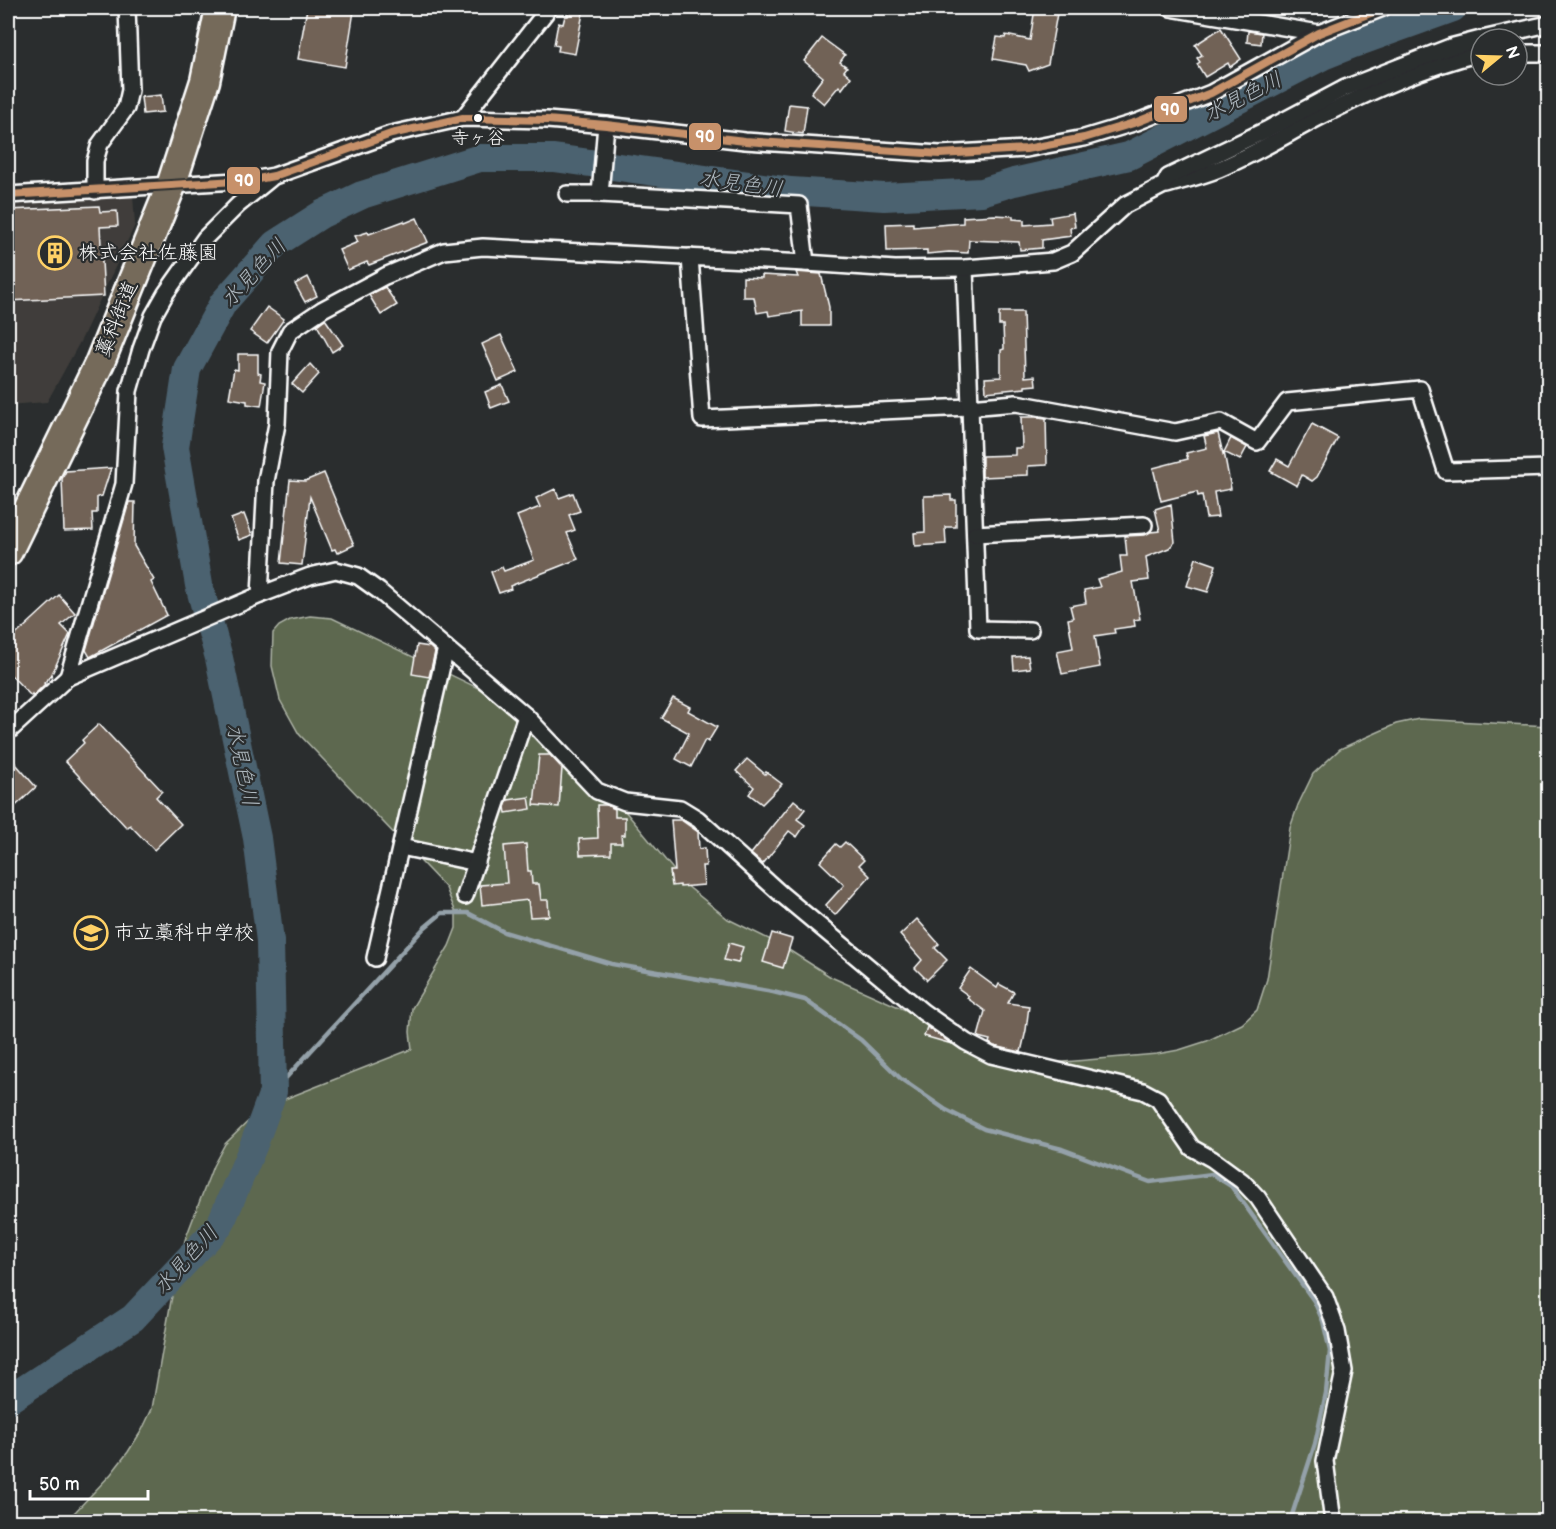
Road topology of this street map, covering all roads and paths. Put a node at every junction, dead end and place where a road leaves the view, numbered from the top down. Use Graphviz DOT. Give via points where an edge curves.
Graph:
graph roads {
  1 [pos="127,8"];
  2 [pos="220,8"];
  3 [pos="549,8"];
  4 [pos="1170,8"];
  5 [pos="1383,8"];
  6 [pos="1548,24"];
  7 [pos="1529,28"];
  8 [pos="1319,33"];
  9 [pos="1469,42"];
  10 [pos="1529,53"];
  11 [pos="1548,53"];
  12 [pos="1469,56"];
  13 [pos="463,118"];
  14 [pos="605,133"];
  15 [pos="274,176"];
  16 [pos="1164,185"];
  17 [pos="171,186"];
  18 [pos="95,191"];
  19 [pos="567,194"];
  20 [pos="600,194"];
  21 [pos="8,195"];
  22 [pos="690,257"];
  23 [pos="806,262"];
  24 [pos="965,268"];
  25 [pos="969,407"];
  26 [pos="1548,468"];
  27 [pos="1144,525"];
  28 [pos="975,534"];
  29 [pos="8,551"];
  30 [pos="260,595"];
  31 [pos="1030,630"];
  32 [pos="446,648"];
  33 [pos="68,677"];
  34 [pos="526,716"];
  35 [pos="8,732"];
  36 [pos="401,847"];
  37 [pos="477,862"];
  38 [pos="465,896"];
  39 [pos="375,958"];
  40 [pos="1333,1521"];
  1 -- 18 [label="street" via="130,90 126,108 100,144 95,161"];
  2 -- 17 [label="highway, 藁科街道" via="206,81"];
  3 -- 13 [label="street"];
  4 -- 8 [label="street"];
  5 -- 8 [label="street"];
  6 -- 7 [label="street"];
  8 -- 14 [label="street" via="1201,97 1084,138 1026,149 940,154"];
  9 -- 16 [label="street" via="1345,88 1167,177"];
  10 -- 11 [label="street"];
  12 -- 16 [label="street" via="1391,83 1219,170"];
  13 -- 14 [label="street" via="547,120"];
  13 -- 15 [label="street" via="391,134"];
  14 -- 20 [label="street"];
  15 -- 17 [label="street"];
  15 -- 33 [label="street" via="206,238 153,316 129,391 124,484"];
  16 -- 24 [label="street" via="1125,205 1072,253 1053,261"];
  17 -- 18 [label="street"];
  17 -- 29 [label="highway, 藁科街道" via="100,362"];
  18 -- 21 [label="street"];
  19 -- 20 [label="street"];
  20 -- 23 [label="street" via="799,205"];
  22 -- 23 [label="street"];
  22 -- 25 [label="street" via="702,419"];
  22 -- 30 [label="street" via="483,247 444,251 385,276 290,331 280,351 277,424 266,482"];
  23 -- 24 [label="street" via="895,269"];
  24 -- 25 [label="street"];
  25 -- 26 [label="street" via="1016,403 1175,432 1221,423 1257,442 1287,402 1420,389 1446,471"];
  25 -- 28 [label="street"];
  27 -- 28 [label="street"];
  28 -- 31 [label="street" via="978,629"];
  30 -- 32 [label="street" via="336,570 358,576"];
  30 -- 33 [label="street"];
  32 -- 34 [label="street"];
  32 -- 36 [label="street"];
  33 -- 35 [label="street"];
  34 -- 37 [label="street"];
  34 -- 40 [label="street" via="597,791 625,801 680,808 698,819 781,894 923,1012 966,1042 991,1055 1143,1091 1158,1099 1192,1148 1242,1181 1258,1198 1325,1297 1337,1331 1344,1371 1325,1461"];
  36 -- 37 [label="street"];
  36 -- 39 [label="street"];
  37 -- 38 [label="street"];
}
